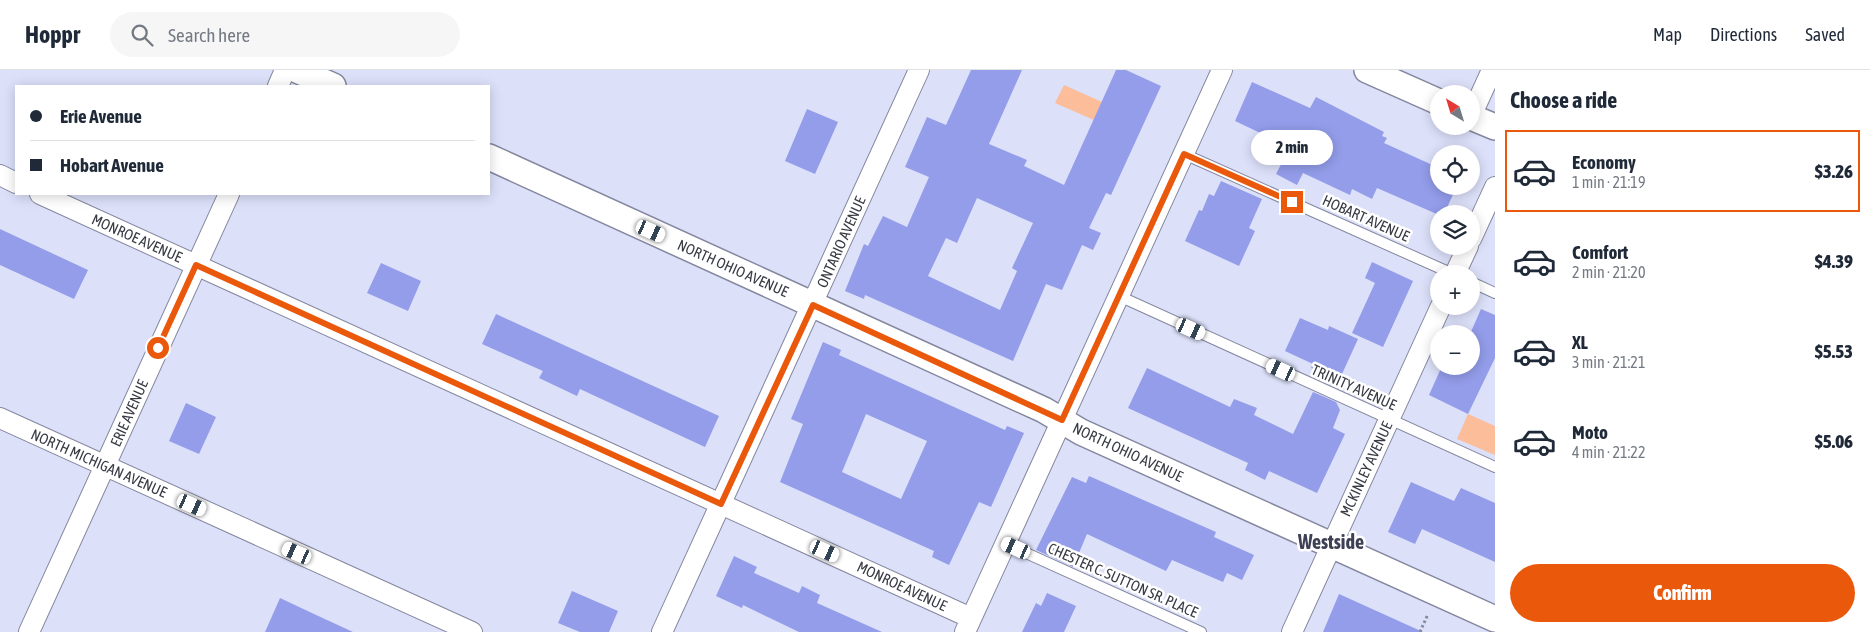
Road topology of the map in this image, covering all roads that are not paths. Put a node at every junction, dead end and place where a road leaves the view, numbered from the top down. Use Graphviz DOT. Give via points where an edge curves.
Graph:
graph roads {
  1 [pos="285,70"];
  2 [pos="297,70"];
  3 [pos="919,70"];
  4 [pos="1222,70"];
  5 [pos="1367,70"];
  6 [pos="1492,70"];
  7 [pos="278,85"];
  8 [pos="331,85"];
  9 [pos="1480,96"];
  10 [pos="1430,98"];
  11 [pos="1480,120"];
  12 [pos="1495,127"];
  13 [pos="1184,154"];
  14 [pos="490,157"];
  15 [pos="0,176"];
  16 [pos="15,183"];
  17 [pos="1495,187"];
  18 [pos="42,195"];
  19 [pos="229,195"];
  20 [pos="1480,220"];
  21 [pos="196,265"];
  22 [pos="1434,265"];
  23 [pos="1480,286"];
  24 [pos="1495,293"];
  25 [pos="1119,296"];
  26 [pos="813,305"];
  27 [pos="1437,315"];
  28 [pos="0,418"];
  29 [pos="1389,419"];
  30 [pos="1062,420"];
  31 [pos="105,466"];
  32 [pos="1495,467"];
  33 [pos="721,504"];
  34 [pos="1006,544"];
  35 [pos="1332,545"];
  36 [pos="1495,619"];
  37 [pos="968,625"];
  38 [pos="29,632"];
  39 [pos="472,632"];
  40 [pos="662,632"];
  41 [pos="1201,632"];
  42 [pos="1292,632"];
  1 -- 7 [label="street"];
  2 -- 8 [label="street"];
  3 -- 26 [label="street, ONTARIO AVENUE"];
  4 -- 13 [label="street"];
  5 -- 10 [label="street"];
  6 -- 9 [label="street"];
  11 -- 12 [label="street"];
  13 -- 22 [label="lane, HOBART AVENUE"];
  13 -- 25 [label="street"];
  14 -- 26 [label="street, NORTH OHIO AVENUE"];
  15 -- 16 [label="street"];
  17 -- 20 [label="street"];
  18 -- 21 [label="street, MONROE AVENUE"];
  19 -- 21 [label="street, ERIE AVENUE"];
  21 -- 31 [label="street, ERIE AVENUE"];
  21 -- 33 [label="street, MONROE AVENUE"];
  23 -- 24 [label="lane"];
  25 -- 29 [label="lane, TRINITY AVENUE"];
  25 -- 30 [label="street"];
  26 -- 30 [label="street, NORTH OHIO AVENUE"];
  26 -- 33 [label="street, ONTARIO AVENUE"];
  27 -- 29 [label="street, MCKINLEY AVENUE"];
  28 -- 31 [label="street, NORTH MICHIGAN AVENUE"];
  29 -- 32 [label="lane, TRINITY AVENUE"];
  29 -- 35 [label="street, MCKINLEY AVENUE"];
  30 -- 34 [label="street"];
  30 -- 35 [label="street, NORTH OHIO AVENUE" via="1081,432"];
  31 -- 38 [label="street, ERIE AVENUE"];
  31 -- 39 [label="street, NORTH MICHIGAN AVENUE"];
  33 -- 37 [label="street, MONROE AVENUE"];
  33 -- 40 [label="street, ONTARIO AVENUE"];
  34 -- 37 [label="street"];
  34 -- 41 [label="lane, CHESTER C. SUTTON SR. PLACE"];
  35 -- 36 [label="street, NORTH OHIO AVENUE"];
  35 -- 42 [label="street, MCKINLEY AVENUE"];
}
